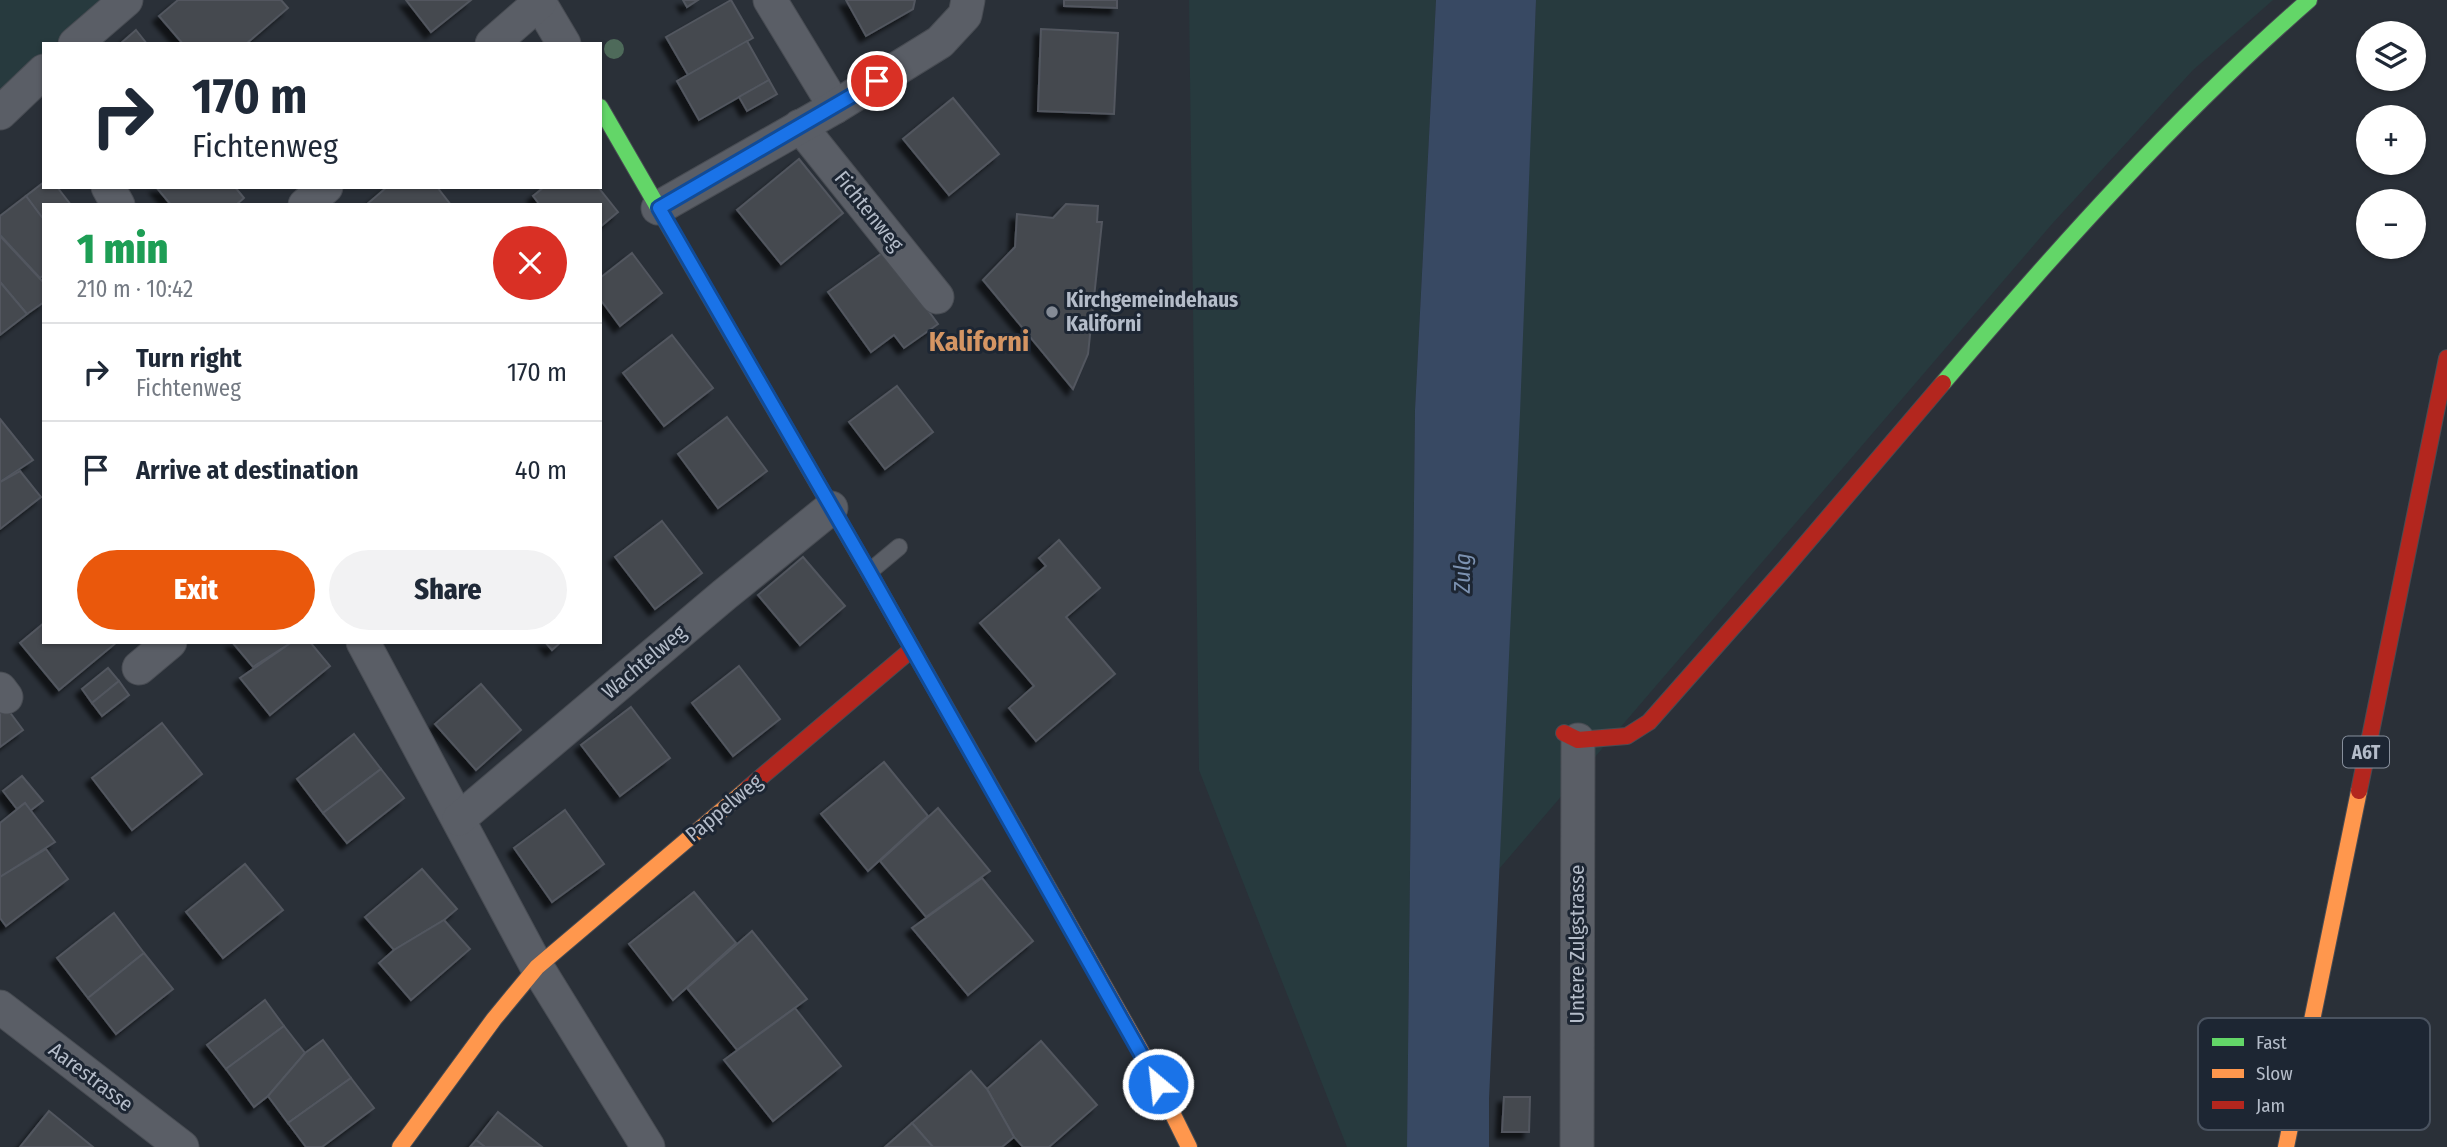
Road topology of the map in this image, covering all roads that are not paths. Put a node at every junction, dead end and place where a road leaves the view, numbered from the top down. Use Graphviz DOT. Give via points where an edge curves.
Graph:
graph roads {
  1 [pos="126,0"];
  2 [pos="770,0"];
  3 [pos="968,0"];
  4 [pos="2309,0"];
  5 [pos="539,1"];
  6 [pos="77,42"];
  7 [pos="494,42"];
  8 [pos="563,42"];
  9 [pos="42,73"];
  10 [pos="835,107"];
  11 [pos="602,110"];
  12 [pos="0,113"];
  13 [pos="800,126"];
  14 [pos="324,189"];
  15 [pos="307,203"];
  16 [pos="659,208"];
  17 [pos="937,297"];
  18 [pos="2447,358"];
  19 [pos="831,508"];
  20 [pos="898,547"];
  21 [pos="869,572"];
  22 [pos="168,644"];
  23 [pos="364,644"];
  24 [pos="911,650"];
  25 [pos="139,668"];
  26 [pos="1571,737"];
  27 [pos="459,818"];
  28 [pos="537,967"];
  29 [pos="0,1007"];
  30 [pos="2312,1018"];
  31 [pos="177,1145"];
  32 [pos="400,1147"];
  33 [pos="648,1147"];
  34 [pos="1189,1147"];
  35 [pos="1577,1147"];
  1 -- 6 [label="street"];
  2 -- 10 [label="street"];
  3 -- 10 [label="street" via="965,15 940,42"];
  4 -- 26 [label="main road" via="2142,156 1649,722 1627,736"];
  5 -- 7 [label="street"];
  5 -- 8 [label="street"];
  9 -- 12 [label="street"];
  10 -- 13 [label="street"];
  11 -- 16 [label="main road"];
  13 -- 16 [label="street"];
  13 -- 17 [label="street, Fichtenweg"];
  14 -- 15 [label="street"];
  16 -- 19 [label="main road"];
  18 -- 30 [label="main road, A6T"];
  19 -- 21 [label="main road"];
  19 -- 27 [label="street, Wachtelweg"];
  20 -- 21 [label="lane"];
  21 -- 24 [label="main road"];
  22 -- 25 [label="street"];
  23 -- 27 [label="street"];
  24 -- 28 [label="main road, Pappelweg"];
  24 -- 34 [label="main road" via="1146,1060"];
  26 -- 35 [label="street, Untere Zulgstrasse"];
  27 -- 28 [label="street"];
  28 -- 32 [label="main road, Pappelweg"];
  28 -- 33 [label="street"];
  29 -- 31 [label="street, Aarestrasse"];
}
